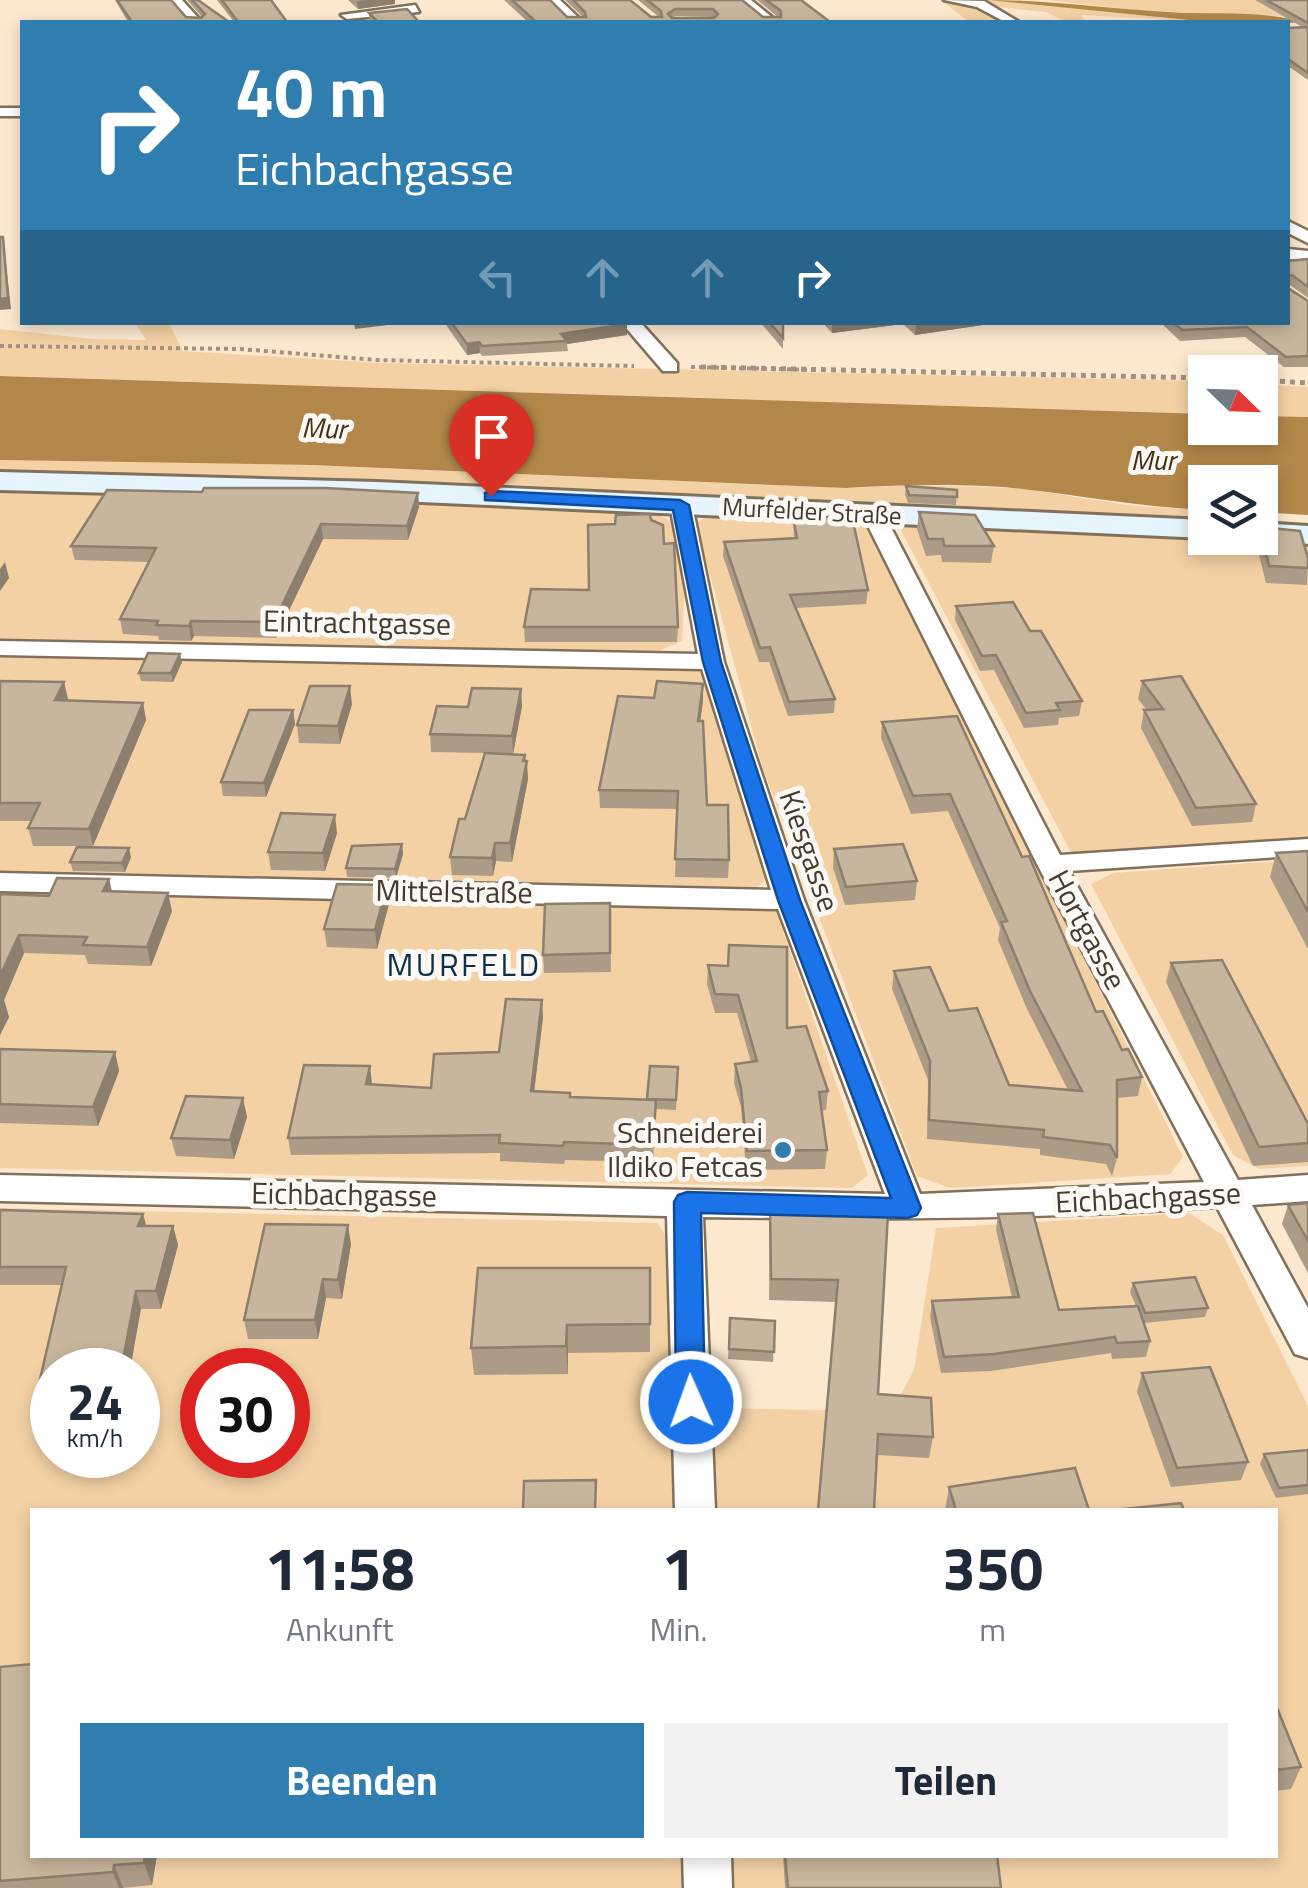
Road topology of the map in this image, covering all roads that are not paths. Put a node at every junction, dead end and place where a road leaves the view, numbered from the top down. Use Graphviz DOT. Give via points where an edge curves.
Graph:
graph roads {
  1 [pos="176,0"];
  2 [pos="553,0"];
  3 [pos="744,0"];
  4 [pos="950,0"];
  5 [pos="411,4"];
  6 [pos="347,15"];
  7 [pos="194,20"];
  8 [pos="575,20"];
  9 [pos="769,20"];
  10 [pos="1010,20"];
  11 [pos="633,325"];
  12 [pos="670,367"];
  13 [pos="0,480"];
  14 [pos="680,505"];
  15 [pos="873,514"];
  16 [pos="1188,529"];
  17 [pos="1278,533"];
  18 [pos="1308,535"];
  19 [pos="0,648"];
  20 [pos="712,662"];
  21 [pos="1308,847"];
  22 [pos="1052,864"];
  23 [pos="0,882"];
  24 [pos="789,900"];
  25 [pos="0,1188"];
  26 [pos="1308,1188"];
  27 [pos="1228,1193"];
  28 [pos="687,1202"];
  29 [pos="908,1208"];
  30 [pos="1308,1343"];
  31 [pos="695,1508"];
  32 [pos="707,1858"];
  33 [pos="708,1888"];
  1 -- 7 [label="street"];
  2 -- 8 [label="street"];
  3 -- 9 [label="street"];
  4 -- 10 [label="street" via="980,4"];
  5 -- 6 [label="street"];
  11 -- 12 [label="street"];
  13 -- 14 [label="street, Murfelder Straße"];
  14 -- 15 [label="street, Murfelder Straße"];
  14 -- 20 [label="street, Kiesgasse"];
  15 -- 16 [label="street, Murfelder Straße"];
  15 -- 22 [label="street, Hortgasse"];
  17 -- 18 [label="street"];
  19 -- 20 [label="street, Eintrachtgasse"];
  20 -- 24 [label="street, Kiesgasse"];
  21 -- 22 [label="street"];
  22 -- 27 [label="street, Hortgasse"];
  23 -- 24 [label="street, Mittelstraße"];
  24 -- 29 [label="street, Kiesgasse"];
  25 -- 28 [label="street, Eichbachgasse"];
  26 -- 27 [label="street, Eichbachgasse"];
  27 -- 29 [label="street, Eichbachgasse"];
  27 -- 30 [label="street, Hortgasse"];
  28 -- 29 [label="street, Eichbachgasse"];
  28 -- 31 [label="street"];
  32 -- 33 [label="street"];
}
